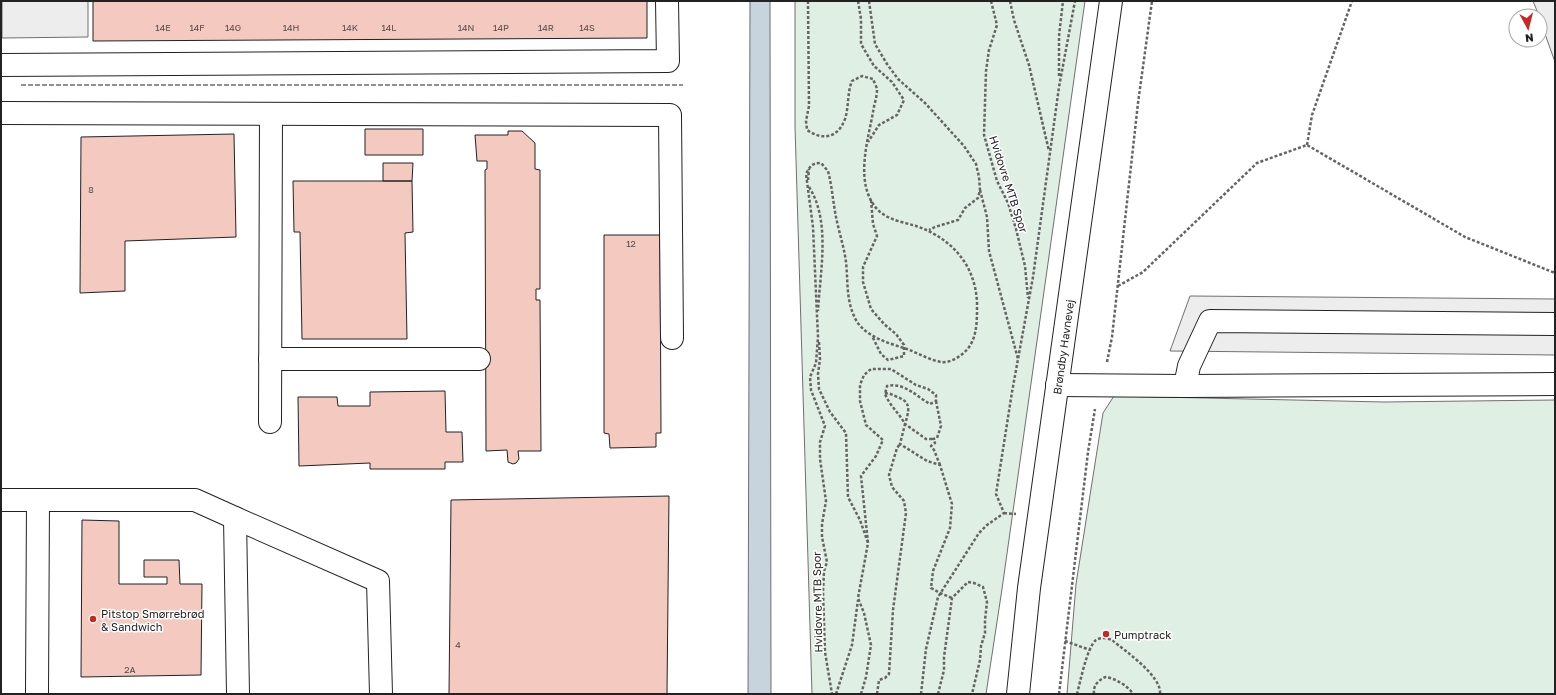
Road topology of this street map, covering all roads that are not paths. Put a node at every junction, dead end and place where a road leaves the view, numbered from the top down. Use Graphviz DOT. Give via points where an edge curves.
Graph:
graph roads {
  1 [pos="667,1"];
  2 [pos="1111,1"];
  3 [pos="1,65"];
  4 [pos="1,113"];
  5 [pos="271,114"];
  6 [pos="1555,324"];
  7 [pos="672,338"];
  8 [pos="270,359"];
  9 [pos="479,359"];
  10 [pos="1555,384"];
  11 [pos="1057,385"];
  12 [pos="1185,386"];
  13 [pos="270,422"];
  14 [pos="1,500"];
  15 [pos="38,500"];
  16 [pos="235,518"];
  17 [pos="37,694"];
  18 [pos="238,694"];
  19 [pos="381,694"];
  20 [pos="1018,694"];
  1 -- 3 [label="street" via="668,61"];
  2 -- 11 [label="street, Brøndby Havnevej"];
  4 -- 5 [label="street"];
  5 -- 7 [label="street" via="670,115"];
  5 -- 8 [label="street"];
  6 -- 12 [label="street" via="1210,321 1189,366"];
  8 -- 9 [label="street"];
  8 -- 13 [label="street"];
  10 -- 12 [label="street"];
  11 -- 12 [label="street"];
  11 -- 20 [label="street, Brøndby Havnevej" via="1029,588"];
  14 -- 15 [label="street"];
  15 -- 16 [label="street" via="194,500"];
  15 -- 17 [label="street"];
  16 -- 18 [label="street"];
  16 -- 19 [label="street" via="378,582"];
}
